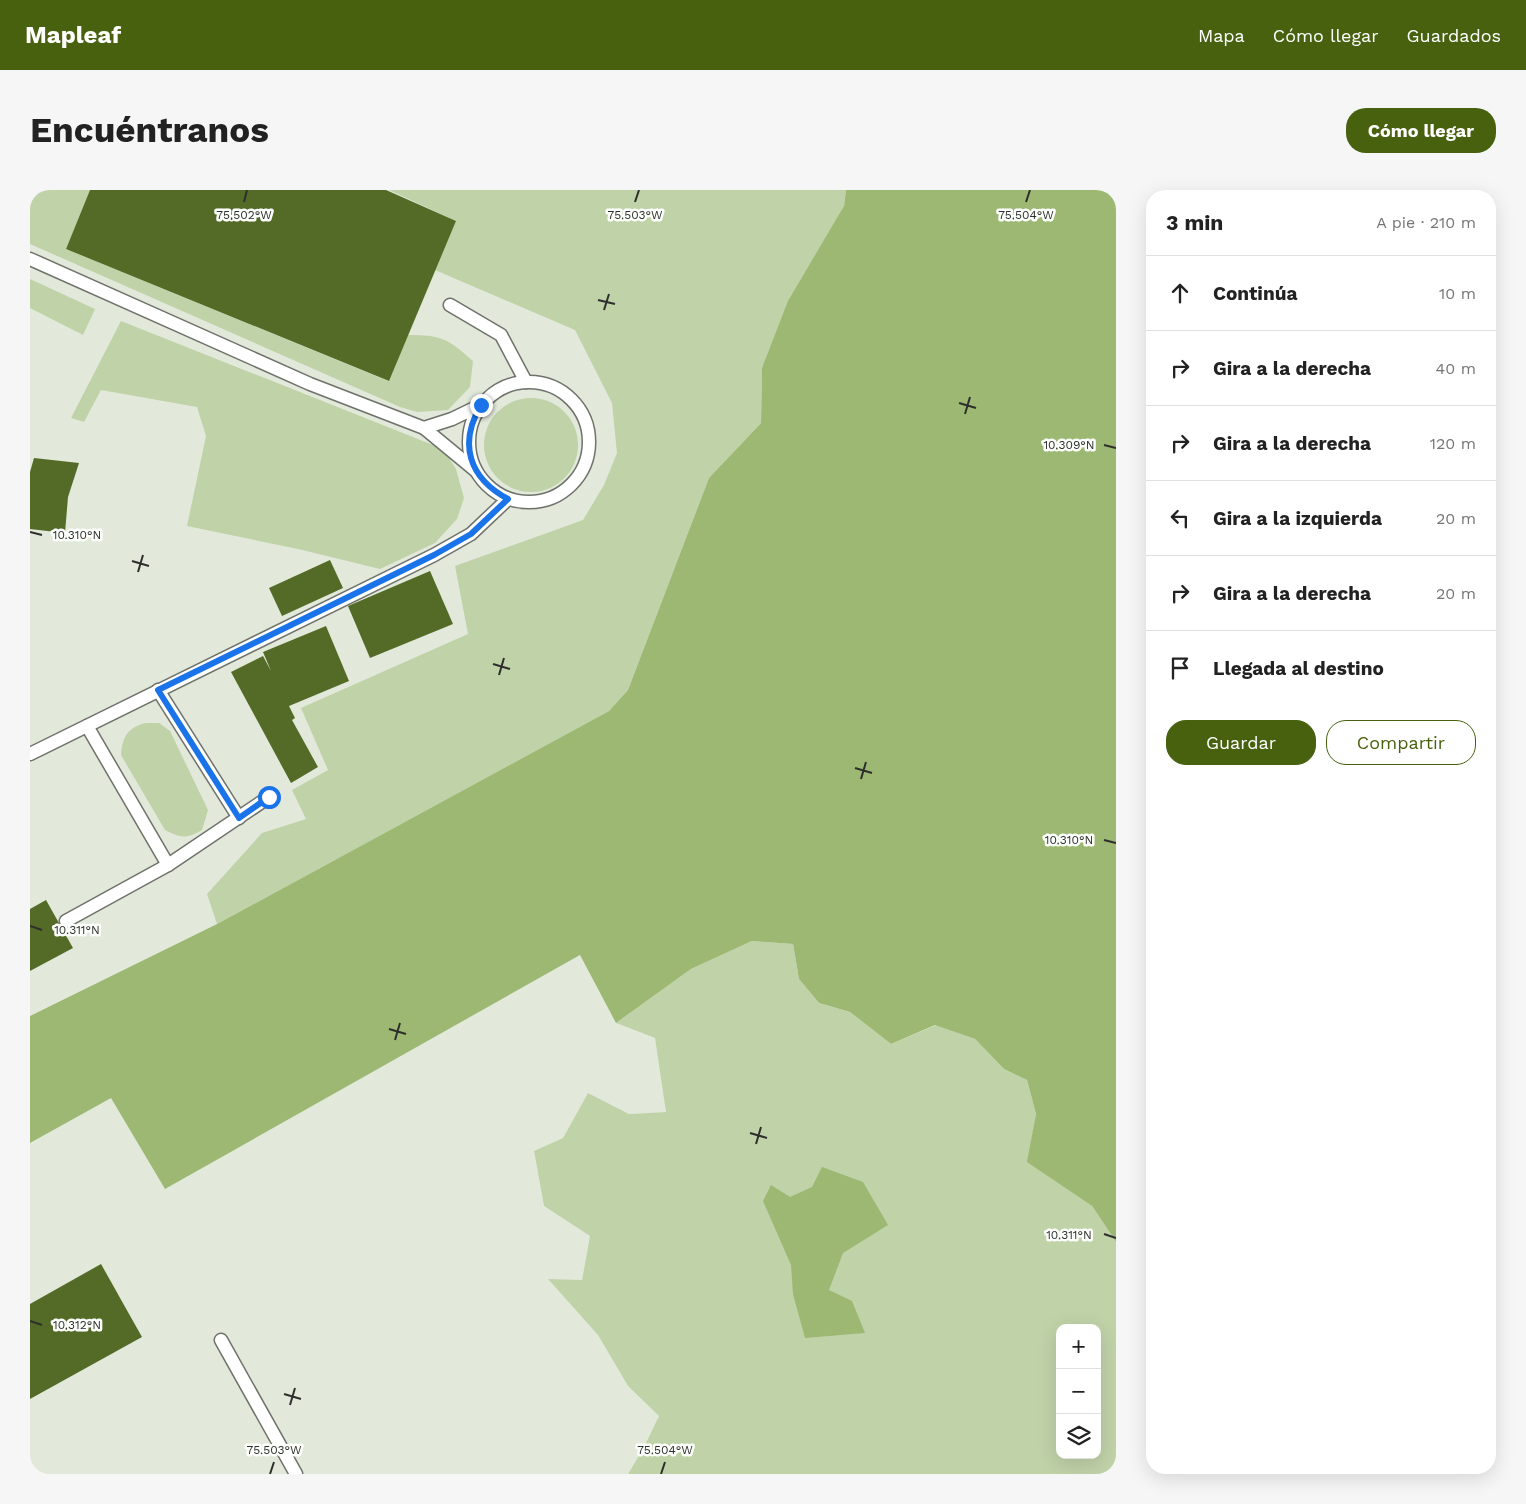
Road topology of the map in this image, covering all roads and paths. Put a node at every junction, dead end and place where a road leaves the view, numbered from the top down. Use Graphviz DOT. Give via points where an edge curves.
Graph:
graph roads {
  1 [pos="30,259"];
  2 [pos="450,305"];
  3 [pos="526,382"];
  4 [pos="481,405"];
  5 [pos="424,428"];
  6 [pos="476,470"];
  7 [pos="508,499"];
  8 [pos="158,690"];
  9 [pos="87,726"];
  10 [pos="30,754"];
  11 [pos="269,797"];
  12 [pos="239,818"];
  13 [pos="168,865"];
  14 [pos="66,922"];
  15 [pos="222,1340"];
  16 [pos="296,1474"];
  1 -- 5 [label="lane" via="310,384"];
  2 -- 3 [label="lane" via="501,335"];
  3 -- 4 [label="lane" via="508,386"];
  3 -- 7 [label="lane" via="558,389 571,399 588,426 588,459 581,474 557,496 541,502"];
  4 -- 5 [label="lane"];
  4 -- 6 [label="lane" via="470,430 471,458"];
  5 -- 6 [label="lane"];
  6 -- 7 [label="lane" via="495,492"];
  7 -- 8 [label="lane" via="471,534 434,555"];
  8 -- 9 [label="lane"];
  8 -- 12 [label="lane"];
  9 -- 10 [label="lane"];
  9 -- 13 [label="lane"];
  11 -- 12 [label="lane"];
  12 -- 13 [label="lane"];
  13 -- 14 [label="lane"];
  15 -- 16 [label="lane"];
}
